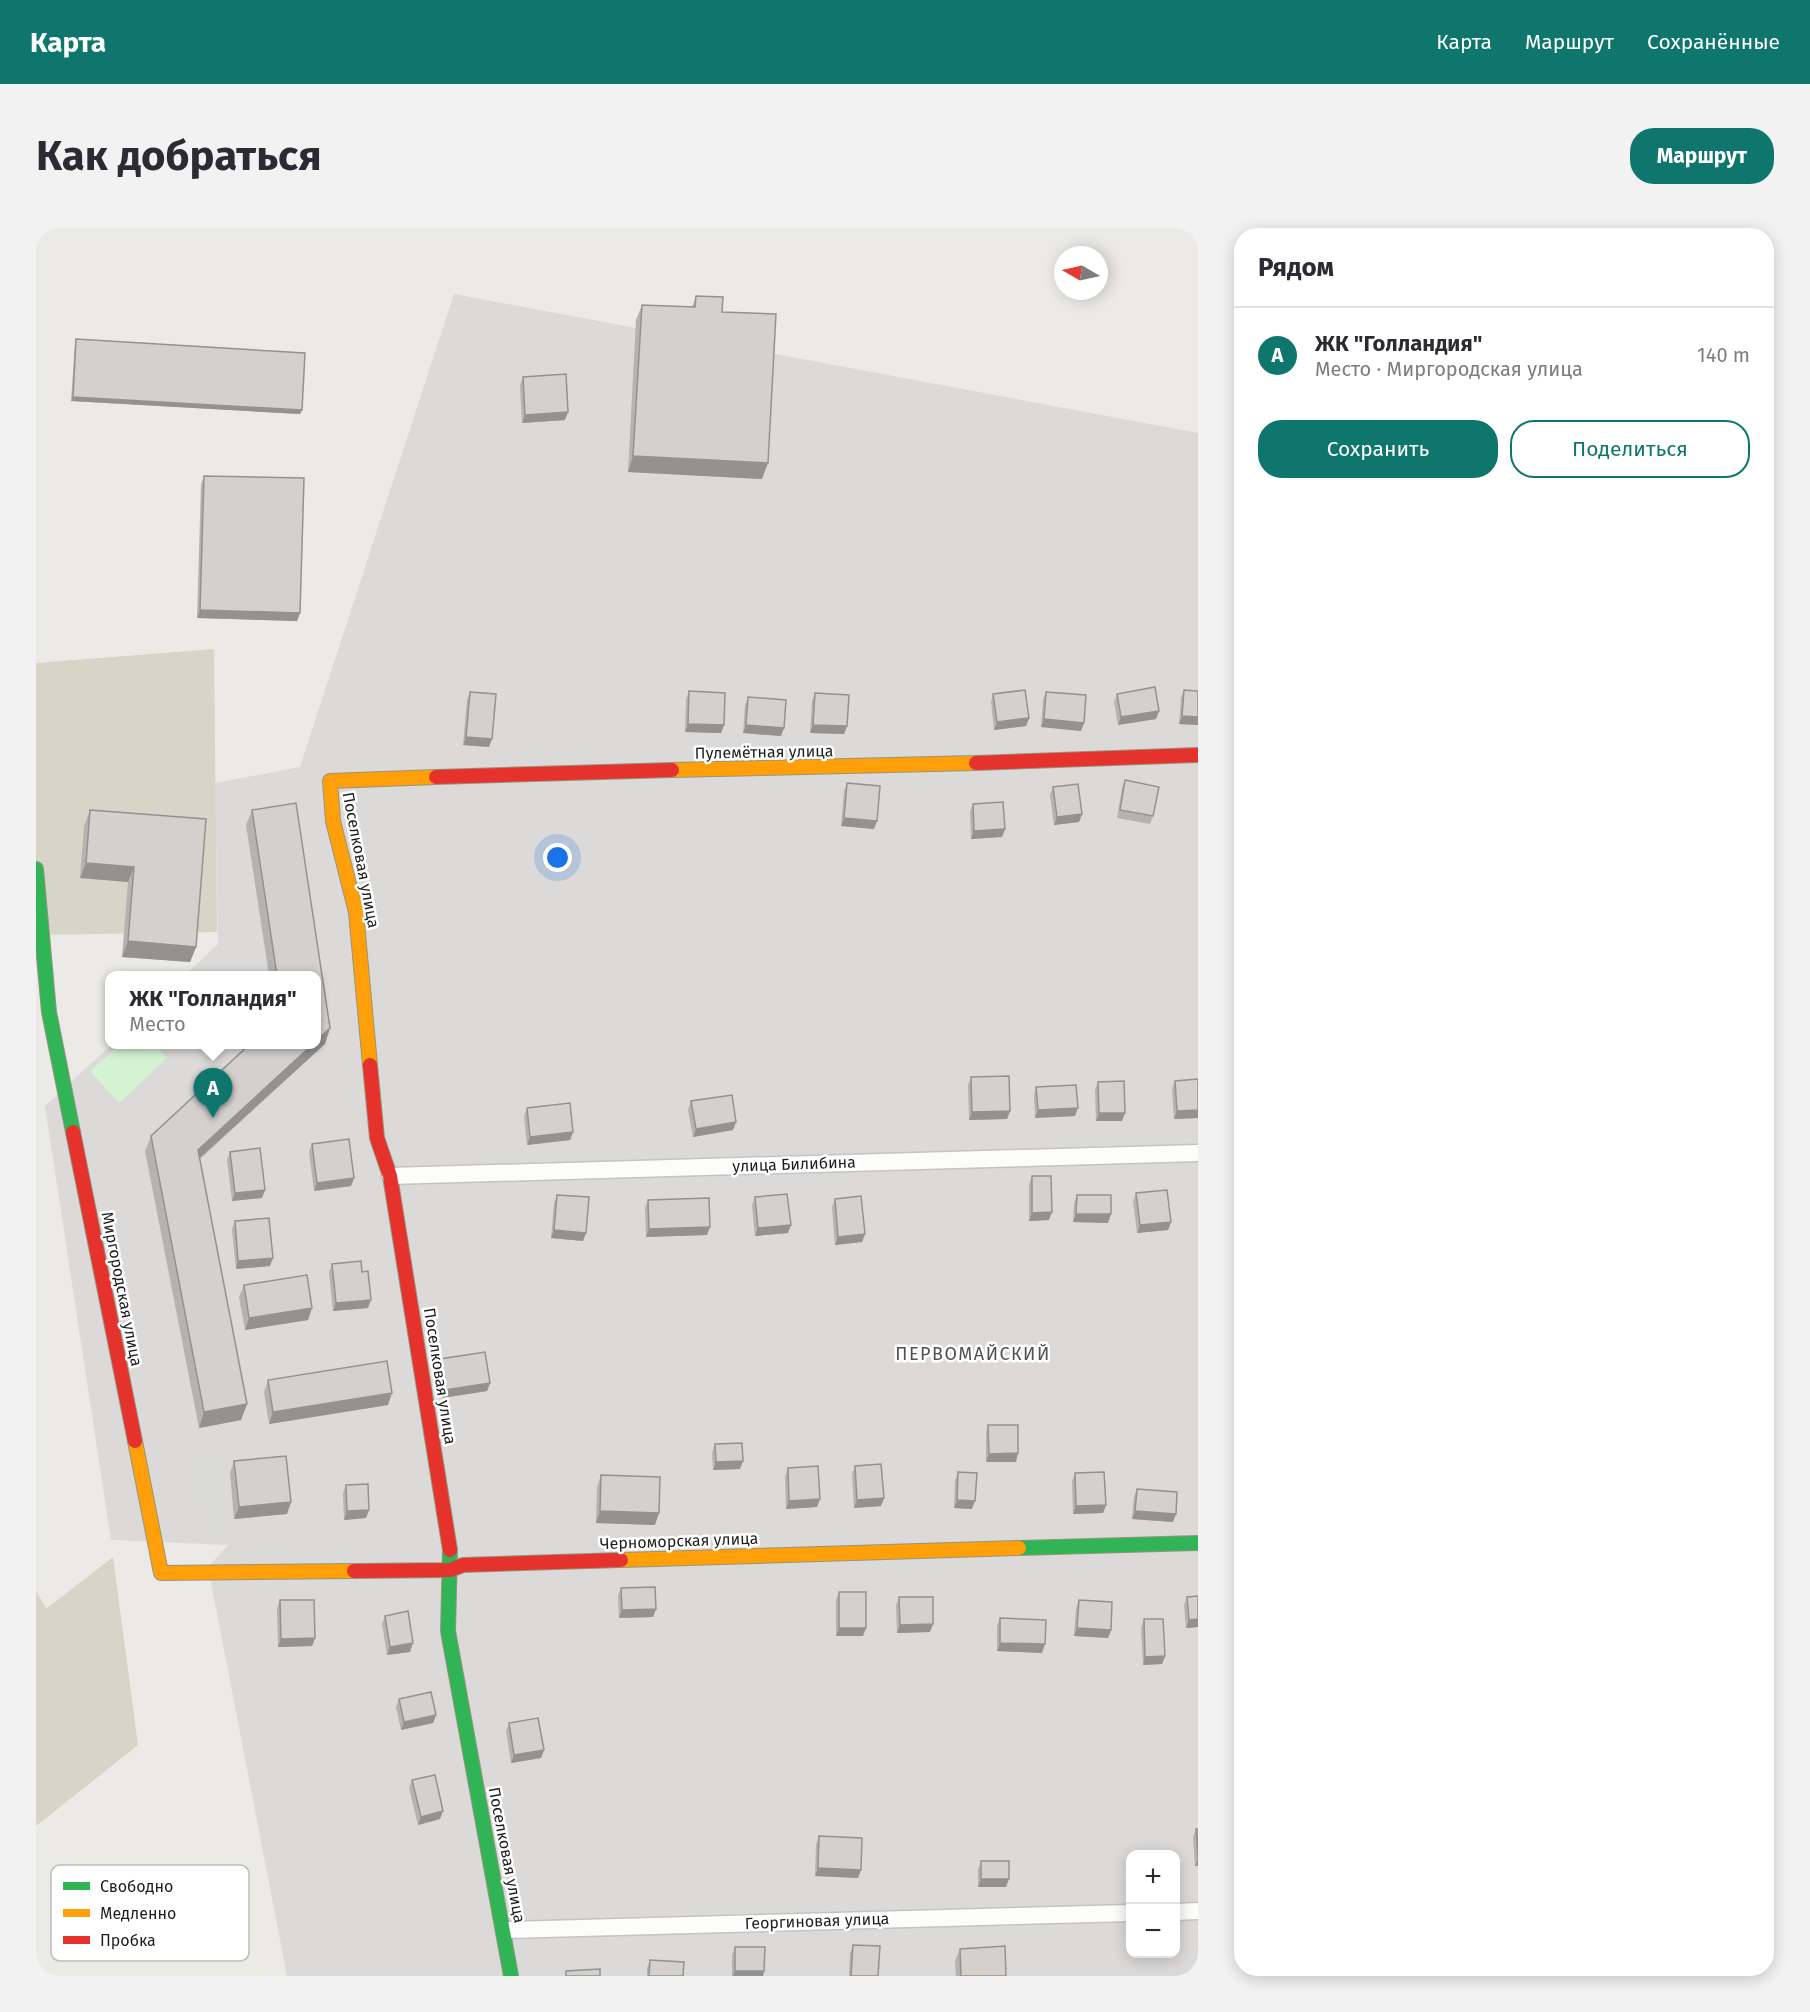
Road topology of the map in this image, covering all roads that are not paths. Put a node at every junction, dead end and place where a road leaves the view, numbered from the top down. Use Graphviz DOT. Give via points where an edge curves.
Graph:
graph roads {
  1 [pos="1198,755"];
  2 [pos="330,781"];
  3 [pos="36,869"];
  4 [pos="1198,1153"];
  5 [pos="390,1176"];
  6 [pos="1198,1543"];
  7 [pos="450,1570"];
  8 [pos="161,1573"];
  9 [pos="1198,1911"];
  10 [pos="1180,1912"];
  11 [pos="1126,1913"];
  12 [pos="504,1930"];
  13 [pos="510,1976"];
  1 -- 2 [label="street, Пулемётная улица"];
  2 -- 5 [label="street, Поселковая улица" via="333,821 356,912 377,1138"];
  3 -- 8 [label="street, Миргородская улица" via="49,1012"];
  4 -- 5 [label="street, улица Билибина"];
  5 -- 7 [label="street, Поселковая улица" via="449,1542"];
  6 -- 7 [label="street, Черноморская улица" via="513,1563 463,1565"];
  7 -- 8 [label="street, Черноморская улица"];
  7 -- 12 [label="street, Поселковая улица" via="448,1631"];
  9 -- 10 [label="street"];
  11 -- 12 [label="street, Георгиновая улица"];
  12 -- 13 [label="street, Поселковая улица"];
}
